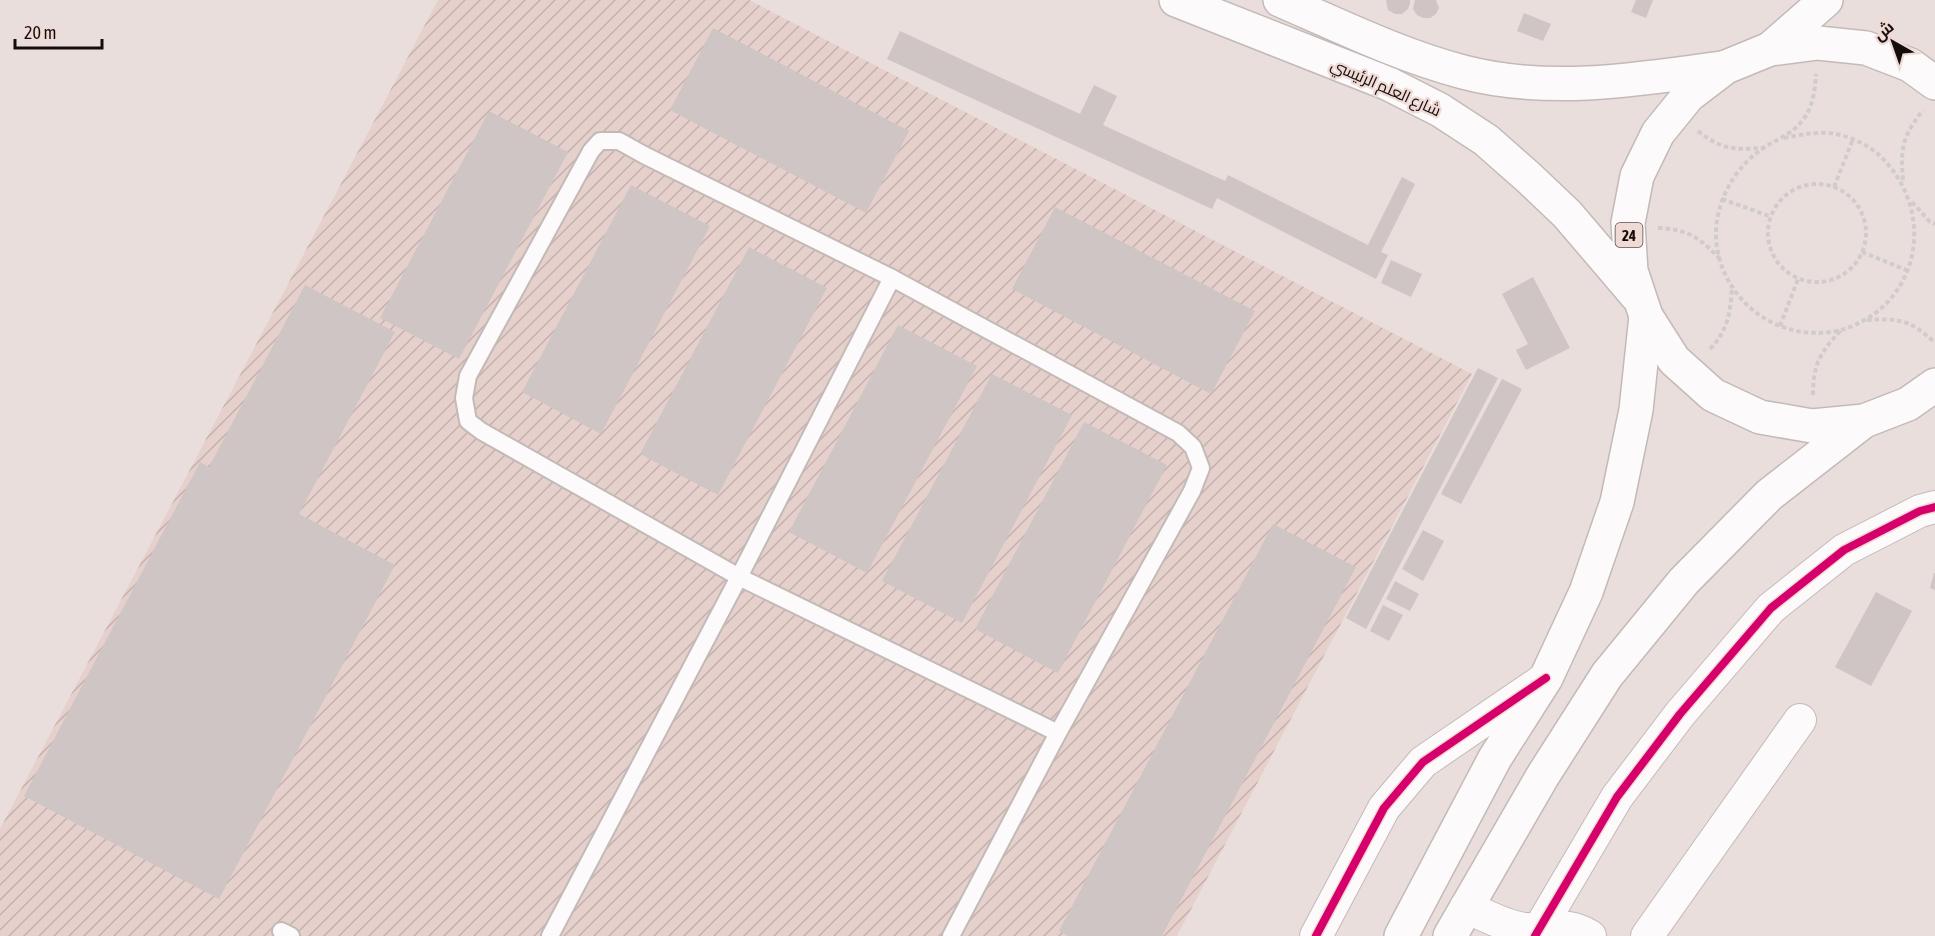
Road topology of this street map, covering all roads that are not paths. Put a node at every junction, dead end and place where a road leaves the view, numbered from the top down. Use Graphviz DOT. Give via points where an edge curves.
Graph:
graph roads {
  1 [pos="1176,0"];
  2 [pos="1280,0"];
  3 [pos="1826,0"];
  4 [pos="1770,49"];
  5 [pos="1401,52"];
  6 [pos="1726,67"];
  7 [pos="1389,84"];
  8 [pos="1926,102"];
  9 [pos="892,278"];
  10 [pos="1643,308"];
  11 [pos="1935,385"];
  12 [pos="1921,407"];
  13 [pos="1864,421"];
  14 [pos="1935,507"];
  15 [pos="739,577"];
  16 [pos="1546,678"];
  17 [pos="1800,720"];
  18 [pos="1058,733"];
  19 [pos="1466,907"];
  20 [pos="1536,933"];
  21 [pos="550,936"];
  22 [pos="951,936"];
  23 [pos="1316,936"];
  24 [pos="1401,936"];
  25 [pos="1450,936"];
  26 [pos="1590,936"];
  27 [pos="1647,936"];
  1 -- 7 [label="main road, شارع العلم الرئيسي"];
  2 -- 5 [label="main road"];
  3 -- 4 [label="main road, 24"];
  4 -- 6 [label="main road, 24"];
  4 -- 8 [label="main road, 24" via="1818,43 1866,48 1910,65"];
  5 -- 6 [label="main road" via="1464,72 1527,82 1594,82"];
  5 -- 7 [label="main road"];
  6 -- 10 [label="main road, 24" via="1688,96 1658,133 1637,176 1628,223 1631,271"];
  7 -- 10 [label="main road, شارع العلم الرئيسي" via="1486,140 1567,214"];
  9 -- 15 [label="lane"];
  9 -- 15 [label="lane" via="619,141 600,141 468,376 464,398 468,421 481,431"];
  9 -- 18 [label="lane" via="1178,433 1193,447 1201,468 1192,491"];
  10 -- 13 [label="main road, 24" via="1674,360 1713,395 1760,417 1812,426"];
  10 -- 16 [label="main road, 24" via="1636,410 1617,502 1586,592"];
  11 -- 12 [label="main road, 24"];
  12 -- 13 [label="main road, 24"];
  13 -- 19 [label="main road, 24" via="1769,495 1683,581 1607,675"];
  14 -- 20 [label="street" via="1844,550 1772,608 1680,714 1617,797"];
  15 -- 18 [label="lane"];
  15 -- 21 [label="lane"];
  16 -- 23 [label="street" via="1423,762 1384,808"];
  16 -- 24 [label="main road, 24" via="1495,758"];
  17 -- 27 [label="street"];
  18 -- 22 [label="lane"];
  19 -- 20 [label="street"];
  19 -- 25 [label="main road, 24"];
  20 -- 26 [label="street" via="1567,927"];
}
